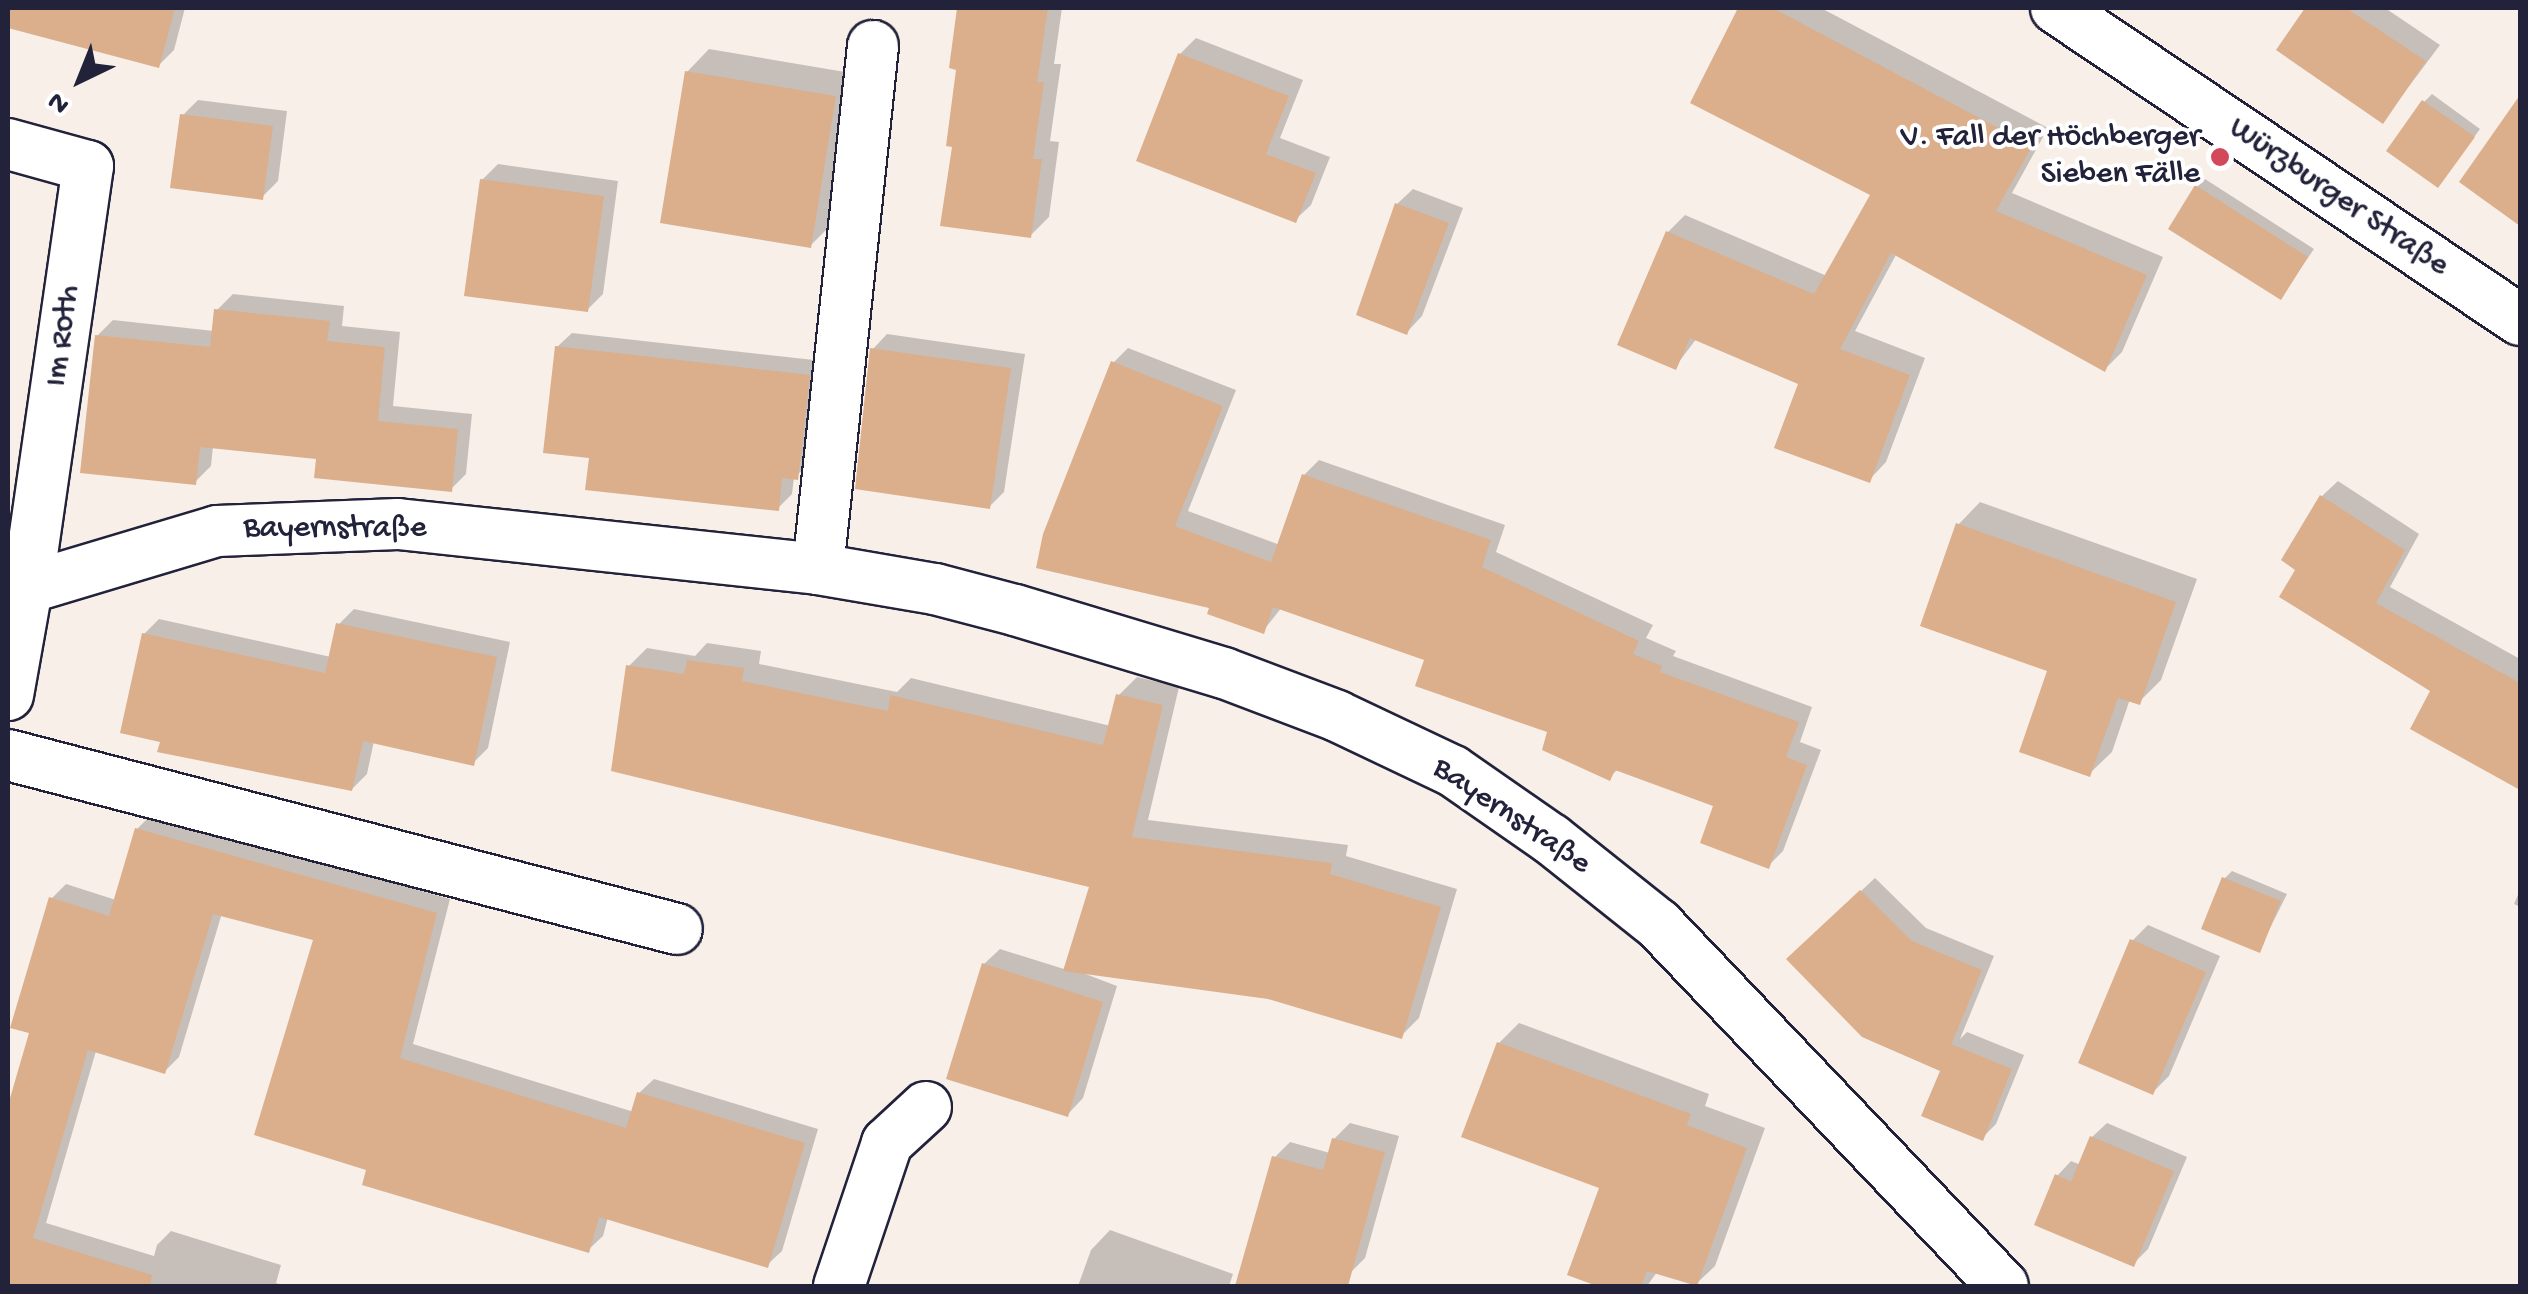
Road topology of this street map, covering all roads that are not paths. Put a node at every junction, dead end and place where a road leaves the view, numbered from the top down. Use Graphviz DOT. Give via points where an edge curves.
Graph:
graph roads {
  1 [pos="2056,8"];
  2 [pos="873,46"];
  3 [pos="8,144"];
  4 [pos="2520,320"];
  5 [pos="818,569"];
  6 [pos="27,588"];
  7 [pos="8,695"];
  8 [pos="8,755"];
  9 [pos="677,929"];
  10 [pos="926,1107"];
  11 [pos="839,1286"];
  12 [pos="2004,1286"];
  1 -- 4 [label="street, Würzburger Straße"];
  2 -- 5 [label="street"];
  3 -- 6 [label="street, Im Roth" via="88,166"];
  5 -- 6 [label="street, Bayernstraße" via="398,524 217,530"];
  5 -- 12 [label="street, Bayernstraße" via="951,593 1224,673 1453,771 1658,924"];
  6 -- 7 [label="street"];
  8 -- 9 [label="street"];
  10 -- 11 [label="street" via="886,1143"];
}
